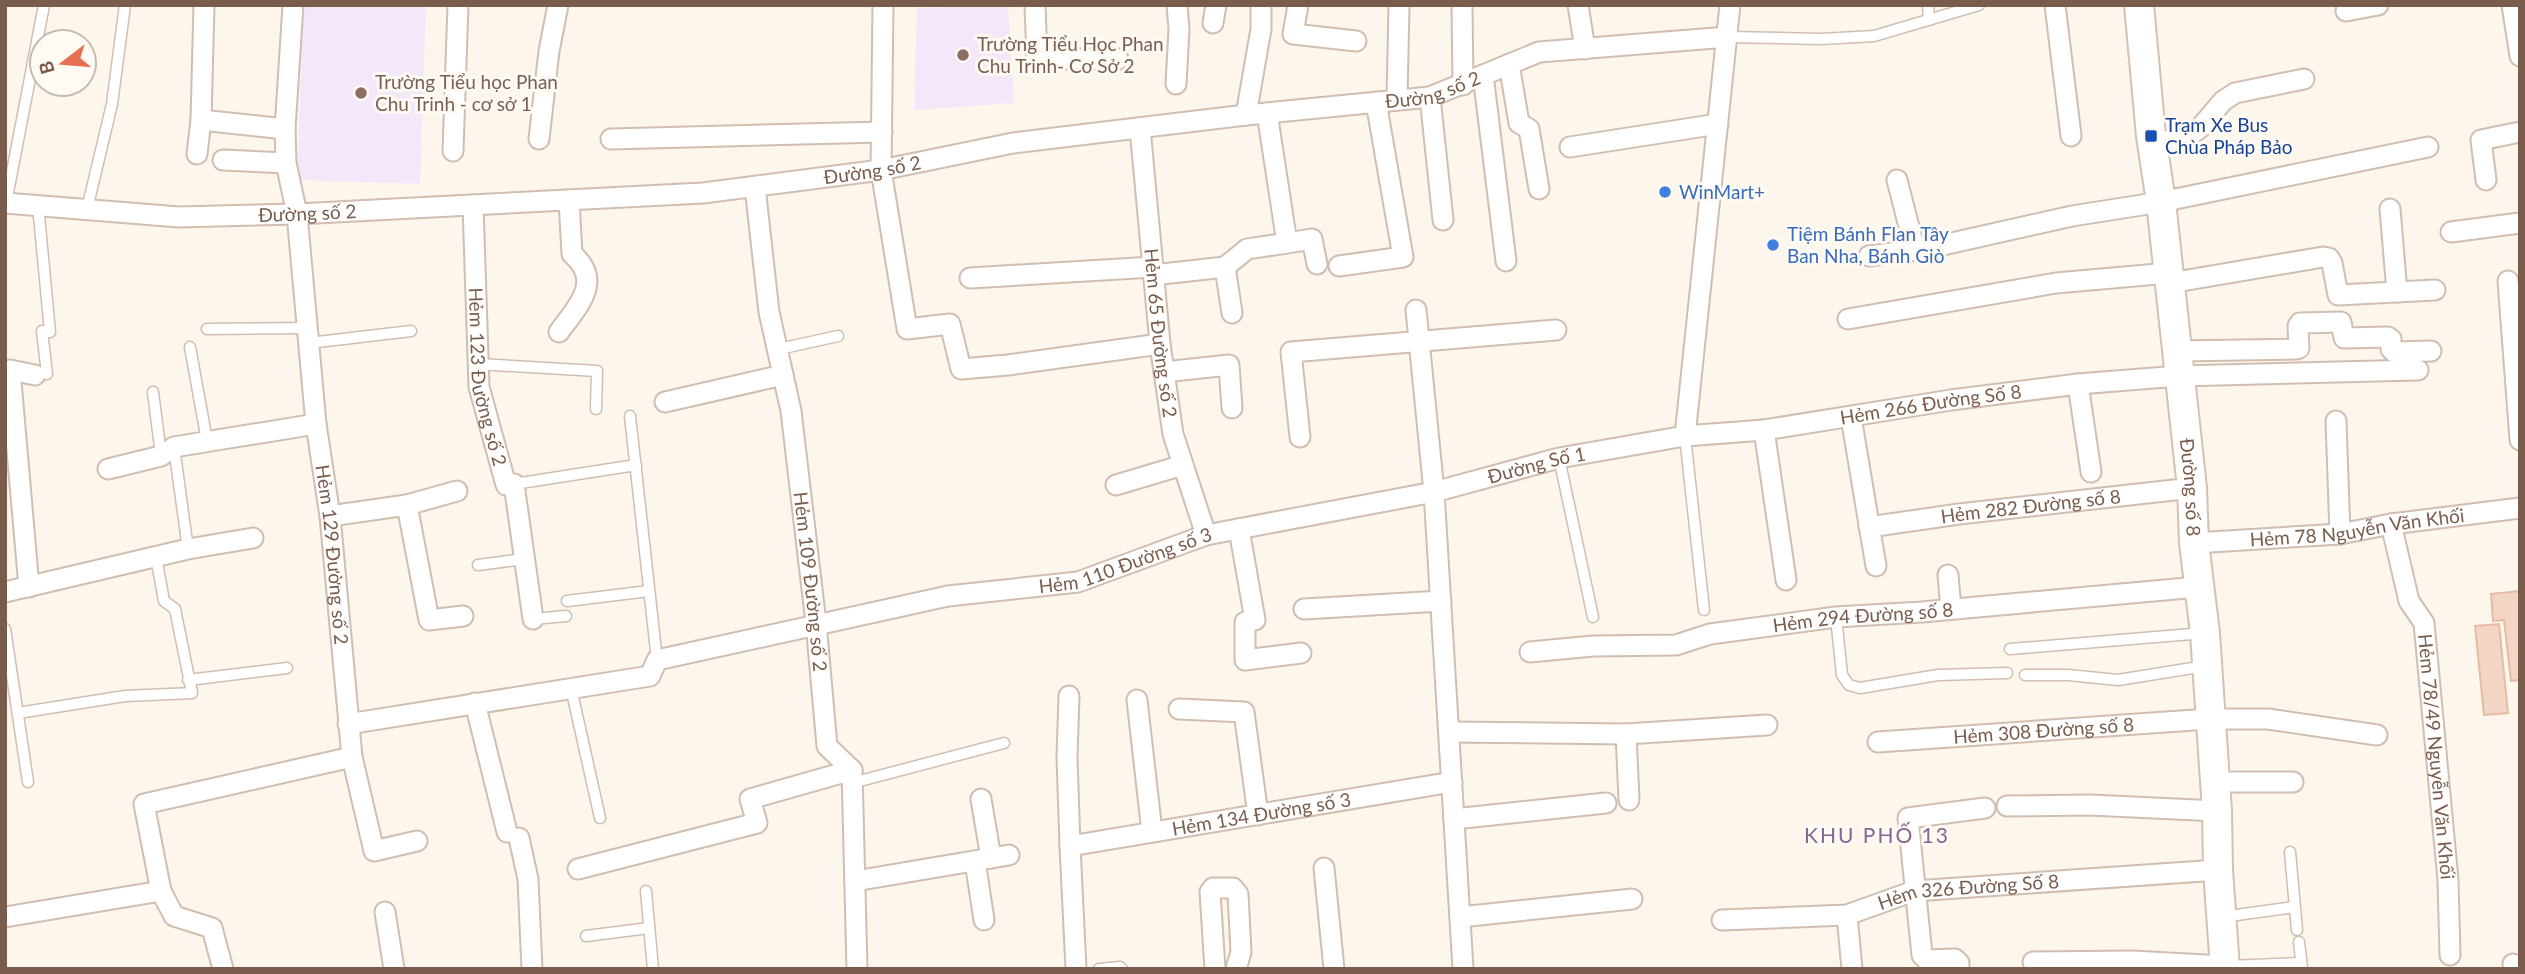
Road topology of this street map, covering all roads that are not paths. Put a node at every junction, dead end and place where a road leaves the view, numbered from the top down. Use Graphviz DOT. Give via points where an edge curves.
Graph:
graph roads {
  1 [pos="44,5"];
  2 [pos="125,5"];
  3 [pos="204,5"];
  4 [pos="293,5"];
  5 [pos="458,5"];
  6 [pos="558,5"];
  7 [pos="883,5"];
  8 [pos="1035,5"];
  9 [pos="1177,5"];
  10 [pos="1261,5"];
  11 [pos="1298,5"];
  12 [pos="1399,5"];
  13 [pos="1462,5"];
  14 [pos="1578,5"];
  15 [pos="1730,5"];
  16 [pos="1928,5"];
  17 [pos="1979,5"];
  18 [pos="2055,5"];
  19 [pos="2139,5"];
  20 [pos="2378,5"];
  21 [pos="2511,5"];
  22 [pos="2346,11"];
  23 [pos="1929,20"];
  24 [pos="1261,29"];
  25 [pos="1293,34"];
  26 [pos="1728,37"];
  27 [pos="1356,41"];
  28 [pos="1585,48"];
  29 [pos="2520,56"];
  30 [pos="1118,59"];
  31 [pos="1510,64"];
  32 [pos="1483,75"];
  33 [pos="2304,79"];
  34 [pos="1176,84"];
  35 [pos="1463,85"];
  36 [pos="1430,97"];
  37 [pos="1397,100"];
  38 [pos="1376,102"];
  39 [pos="1267,113"];
  40 [pos="1246,115"];
  41 [pos="201,120"];
  42 [pos="1718,124"];
  43 [pos="1140,128"];
  44 [pos="285,129"];
  45 [pos="881,132"];
  46 [pos="2520,132"];
  47 [pos="2071,136"];
  48 [pos="539,139"];
  49 [pos="611,139"];
  50 [pos="2152,143"];
  51 [pos="1570,147"];
  52 [pos="2428,147"];
  53 [pos="453,151"];
  54 [pos="197,154"];
  55 [pos="223,160"];
  56 [pos="286,163"];
  57 [pos="881,170"];
  58 [pos="1897,180"];
  59 [pos="2486,180"];
  60 [pos="755,187"];
  61 [pos="1539,189"];
  62 [pos="569,200"];
  63 [pos="2161,202"];
  64 [pos="6,203"];
  65 [pos="38,205"];
  66 [pos="473,205"];
  67 [pos="87,209"];
  68 [pos="2390,209"];
  69 [pos="297,215"];
  70 [pos="1443,220"];
  71 [pos="2520,223"];
  72 [pos="2451,232"];
  73 [pos="1287,243"];
  74 [pos="1915,250"];
  75 [pos="1868,256"];
  76 [pos="1506,261"];
  77 [pos="1317,264"];
  78 [pos="1339,266"];
  79 [pos="1224,267"];
  80 [pos="1153,271"];
  81 [pos="970,278"];
  82 [pos="2170,278"];
  83 [pos="2508,281"];
  84 [pos="2435,290"];
  85 [pos="2397,292"];
  86 [pos="1416,310"];
  87 [pos="1232,313"];
  88 [pos="1848,319"];
  89 [pos="207,329"];
  90 [pos="1556,330"];
  91 [pos="411,331"];
  92 [pos="559,332"];
  93 [pos="308,336"];
  94 [pos="838,336"];
  95 [pos="1418,341"];
  96 [pos="1160,344"];
  97 [pos="190,347"];
  98 [pos="779,349"];
  99 [pos="2431,351"];
  100 [pos="2178,363"];
  101 [pos="478,364"];
  102 [pos="8,370"];
  103 [pos="2418,370"];
  104 [pos="1164,372"];
  105 [pos="41,375"];
  106 [pos="783,375"];
  107 [pos="2078,384"];
  108 [pos="153,392"];
  109 [pos="665,402"];
  110 [pos="1232,408"];
  111 [pos="596,409"];
  112 [pos="630,416"];
  113 [pos="1851,417"];
  114 [pos="2336,421"];
  115 [pos="316,424"];
  116 [pos="1764,430"];
  117 [pos="1685,436"];
  118 [pos="1300,437"];
  119 [pos="2520,440"];
  120 [pos="207,441"];
  121 [pos="168,451"];
  122 [pos="1559,458"];
  123 [pos="636,465"];
  124 [pos="1183,465"];
  125 [pos="108,468"];
  126 [pos="2091,472"];
  127 [pos="514,484"];
  128 [pos="1116,485"];
  129 [pos="2192,488"];
  130 [pos="457,491"];
  131 [pos="1434,492"];
  132 [pos="407,505"];
  133 [pos="2520,508"];
  134 [pos="330,516"];
  135 [pos="2391,524"];
  136 [pos="1870,527"];
  137 [pos="1239,529"];
  138 [pos="2340,534"];
  139 [pos="1206,535"];
  140 [pos="254,538"];
  141 [pos="2194,543"];
  142 [pos="188,549"];
  143 [pos="156,557"];
  144 [pos="524,559"];
  145 [pos="478,565"];
  146 [pos="1876,566"];
  147 [pos="1948,575"];
  148 [pos="1786,580"];
  149 [pos="29,587"];
  150 [pos="2198,587"];
  151 [pos="649,591"];
  152 [pos="5,592"];
  153 [pos="567,601"];
  154 [pos="1441,601"];
  155 [pos="1304,609"];
  156 [pos="1951,609"];
  157 [pos="1704,610"];
  158 [pos="463,616"];
  159 [pos="566,616"];
  160 [pos="1593,617"];
  161 [pos="1836,617"];
  162 [pos="533,619"];
  163 [pos="816,623"];
  164 [pos="5,629"];
  165 [pos="2205,633"];
  166 [pos="2010,649"];
  167 [pos="1531,652"];
  168 [pos="1300,653"];
  169 [pos="657,660"];
  170 [pos="2206,665"];
  171 [pos="287,668"];
  172 [pos="2007,673"];
  173 [pos="2025,675"];
  174 [pos="188,680"];
  175 [pos="9,684"];
  176 [pos="570,687"];
  177 [pos="1069,696"];
  178 [pos="1137,700"];
  179 [pos="475,703"];
  180 [pos="1179,709"];
  181 [pos="18,713"];
  182 [pos="2209,719"];
  183 [pos="348,724"];
  184 [pos="1767,725"];
  185 [pos="1449,732"];
  186 [pos="1626,734"];
  187 [pos="2377,735"];
  188 [pos="1878,742"];
  189 [pos="1004,743"];
  190 [pos="352,757"];
  191 [pos="852,777"];
  192 [pos="28,782"];
  193 [pos="1452,782"];
  194 [pos="2214,782"];
  195 [pos="2293,782"];
  196 [pos="981,799"];
  197 [pos="1629,800"];
  198 [pos="1606,803"];
  199 [pos="2007,806"];
  200 [pos="1985,808"];
  201 [pos="2217,811"];
  202 [pos="1258,814"];
  203 [pos="600,818"];
  204 [pos="1454,819"];
  205 [pos="1152,832"];
  206 [pos="417,841"];
  207 [pos="1070,846"];
  208 [pos="2290,852"];
  209 [pos="991,858"];
  210 [pos="1324,868"];
  211 [pos="578,869"];
  212 [pos="2218,870"];
  213 [pos="855,881"];
  214 [pos="160,891"];
  215 [pos="646,891"];
  216 [pos="1914,891"];
  217 [pos="1632,899"];
  218 [pos="2294,908"];
  219 [pos="385,912"];
  220 [pos="1847,915"];
  221 [pos="5,917"];
  222 [pos="1460,917"];
  223 [pos="2222,917"];
  224 [pos="984,920"];
  225 [pos="1722,920"];
  226 [pos="649,928"];
  227 [pos="2297,930"];
  228 [pos="586,936"];
  229 [pos="2299,942"];
  230 [pos="2450,955"];
  231 [pos="2033,962"];
  232 [pos="2302,966"];
  233 [pos="2225,968"];
  234 [pos="223,969"];
  235 [pos="394,969"];
  236 [pos="532,969"];
  237 [pos="653,969"];
  238 [pos="857,969"];
  239 [pos="1076,969"];
  240 [pos="1100,969"];
  241 [pos="1122,969"];
  242 [pos="1215,969"];
  243 [pos="1236,969"];
  244 [pos="1334,969"];
  245 [pos="1463,969"];
  246 [pos="1852,969"];
  247 [pos="1959,969"];
  1 -- 64 [label="lane"];
  2 -- 67 [label="lane" via="111,104"];
  3 -- 41 [label="street"];
  4 -- 44 [label="street, Hẻm 129 Đường số 2"];
  5 -- 53 [label="street"];
  6 -- 48 [label="street"];
  7 -- 45 [label="street"];
  8 -- 30 [label="street" via="1037,59"];
  9 -- 34 [label="street"];
  10 -- 24 [label="street"];
  11 -- 25 [label="street"];
  12 -- 37 [label="street"];
  13 -- 35 [label="street"];
  14 -- 28 [label="street"];
  15 -- 26 [label="street"];
  16 -- 23 [label="lane"];
  17 -- 23 [label="lane"];
  18 -- 47 [label="street"];
  19 -- 50 [label="street, Đường số 8"];
  20 -- 22 [label="street"];
  21 -- 29 [label="street"];
  23 -- 26 [label="lane" via="1874,36"];
  24 -- 25 [label="street"];
  24 -- 40 [label="street"];
  25 -- 27 [label="street"];
  26 -- 28 [label="street, Đường số 2"];
  26 -- 42 [label="street"];
  28 -- 31 [label="street, Đường số 2" via="1539,52"];
  31 -- 32 [label="street, Đường số 2"];
  31 -- 61 [label="street" via="1520,123 1529,128"];
  32 -- 35 [label="street, Đường số 2"];
  32 -- 76 [label="street"];
  33 -- 50 [label="street" via="2235,93 2186,138"];
  35 -- 36 [label="street, Đường số 2"];
  36 -- 37 [label="street, Đường số 2"];
  36 -- 70 [label="street"];
  37 -- 38 [label="street, Đường số 2"];
  38 -- 39 [label="street, Đường số 2"];
  38 -- 78 [label="street" via="1403,257"];
  39 -- 40 [label="street, Đường số 2"];
  39 -- 73 [label="street"];
  40 -- 43 [label="street, Đường số 2"];
  41 -- 44 [label="street"];
  41 -- 54 [label="street"];
  42 -- 51 [label="street"];
  42 -- 117 [label="street"];
  43 -- 57 [label="street, Đường số 2" via="1013,143"];
  43 -- 80 [label="street, Hẻm 65 Đường số 2"];
  44 -- 56 [label="street, Hẻm 129 Đường số 2"];
  45 -- 49 [label="street"];
  45 -- 57 [label="street"];
  46 -- 59 [label="street" via="2481,140"];
  50 -- 63 [label="street, Đường số 8"];
  52 -- 63 [label="street"];
  55 -- 56 [label="street"];
  56 -- 69 [label="street, Hẻm 129 Đường số 2"];
  57 -- 60 [label="street, Đường số 2"];
  57 -- 96 [label="street" via="907,329 950,324 961,369"];
  58 -- 74 [label="street"];
  60 -- 62 [label="street, Đường số 2"];
  60 -- 98 [label="street, Hẻm 109 Đường số 2" via="769,312"];
  62 -- 66 [label="street, Đường số 2"];
  62 -- 92 [label="street" via="572,254 580,261 588,284 584,298"];
  63 -- 74 [label="street"];
  63 -- 82 [label="street, Đường số 8"];
  64 -- 65 [label="street, Đường số 2"];
  65 -- 67 [label="street, Đường số 2"];
  65 -- 105 [label="lane" via="50,332 42,331"];
  66 -- 69 [label="street, Đường số 2"];
  66 -- 101 [label="street, Hẻm 123 Đường số 2"];
  67 -- 69 [label="street, Đường số 2" via="179,217"];
  68 -- 85 [label="street"];
  69 -- 93 [label="street, Hẻm 129 Đường số 2"];
  71 -- 72 [label="street"];
  73 -- 77 [label="street" via="1312,239"];
  73 -- 79 [label="street" via="1247,249"];
  74 -- 75 [label="street"];
  79 -- 80 [label="street"];
  79 -- 87 [label="street"];
  80 -- 81 [label="street"];
  80 -- 96 [label="street, Hẻm 65 Đường số 2"];
  82 -- 85 [label="street" via="2323,257 2332,263 2337,295"];
  82 -- 88 [label="street" via="2056,283"];
  82 -- 100 [label="street, Đường số 8"];
  83 -- 119 [label="street"];
  84 -- 85 [label="street"];
  86 -- 95 [label="street"];
  89 -- 93 [label="lane"];
  90 -- 95 [label="street"];
  91 -- 93 [label="lane"];
  93 -- 115 [label="street, Hẻm 129 Đường số 2"];
  94 -- 98 [label="lane"];
  95 -- 118 [label="street" via="1291,352"];
  95 -- 131 [label="street"];
  96 -- 104 [label="street, Hẻm 65 Đường số 2"];
  97 -- 120 [label="lane"];
  98 -- 106 [label="street, Hẻm 109 Đường số 2"];
  99 -- 100 [label="street" via="2394,352 2388,337 2344,338 2341,323 2300,323 2296,349"];
  100 -- 103 [label="street"];
  100 -- 107 [label="street, Hẻm 266 Đường Số 8"];
  100 -- 129 [label="street, Đường số 8"];
  101 -- 111 [label="lane" via="597,371"];
  101 -- 127 [label="street, Hẻm 123 Đường số 2" via="479,387 506,485"];
  102 -- 105 [label="street"];
  102 -- 149 [label="street"];
  104 -- 110 [label="street" via="1229,365"];
  104 -- 124 [label="street, Hẻm 65 Đường số 2" via="1173,434"];
  106 -- 109 [label="street"];
  106 -- 163 [label="street, Hẻm 109 Đường số 2"];
  107 -- 113 [label="street, Hẻm 266 Đường Số 8"];
  107 -- 126 [label="street"];
  108 -- 121 [label="lane"];
  112 -- 123 [label="lane"];
  113 -- 116 [label="street, Hẻm 266 Đường Số 8"];
  113 -- 136 [label="street"];
  114 -- 138 [label="street"];
  115 -- 120 [label="street"];
  115 -- 134 [label="street, Hẻm 129 Đường số 2"];
  116 -- 117 [label="street, Hẻm 266 Đường Số 8"];
  116 -- 148 [label="street"];
  117 -- 122 [label="street, Đường Số 1"];
  117 -- 157 [label="lane"];
  120 -- 121 [label="street"];
  121 -- 125 [label="street"];
  121 -- 142 [label="lane"];
  122 -- 131 [label="street, Đường Số 1"];
  122 -- 160 [label="lane"];
  123 -- 127 [label="lane"];
  123 -- 151 [label="lane"];
  124 -- 128 [label="street"];
  124 -- 139 [label="street, Hẻm 65 Đường số 2"];
  127 -- 144 [label="street, Hẻm 123 Đường số 2"];
  129 -- 136 [label="street, Hẻm 282 Đường số 8"];
  129 -- 141 [label="street, Đường số 8"];
  130 -- 132 [label="street"];
  131 -- 137 [label="street, Hẻm 110 Đường số 3"];
  131 -- 154 [label="street"];
  132 -- 134 [label="street"];
  132 -- 158 [label="street" via="429,620"];
  133 -- 135 [label="street, Hẻm 78 Nguyễn Văn Khối"];
  134 -- 183 [label="street, Hẻm 129 Đường số 2"];
  135 -- 138 [label="street, Hẻm 78 Nguyễn Văn Khối"];
  135 -- 230 [label="street, Hẻm 78/49 Nguyễn Văn Khối" via="2409,601 2424,623 2448,880"];
  136 -- 146 [label="street"];
  137 -- 139 [label="street, Hẻm 110 Đường số 3"];
  137 -- 168 [label="street" via="1255,620 1245,622 1245,660"];
  138 -- 141 [label="street, Hẻm 78 Nguyễn Văn Khối"];
  139 -- 163 [label="street, Hẻm 110 Đường số 3" via="1079,582 948,596"];
  140 -- 142 [label="street"];
  141 -- 150 [label="street, Đường số 8"];
  142 -- 143 [label="street"];
  143 -- 149 [label="street"];
  143 -- 174 [label="lane" via="164,601 175,608"];
  144 -- 145 [label="lane"];
  144 -- 162 [label="street, Hẻm 123 Đường số 2"];
  147 -- 156 [label="street"];
  149 -- 152 [label="street"];
  150 -- 156 [label="street, Hẻm 294 Đường số 8"];
  150 -- 165 [label="street, Đường số 8"];
  151 -- 153 [label="lane"];
  151 -- 169 [label="lane"];
  154 -- 155 [label="street"];
  154 -- 185 [label="street"];
  156 -- 161 [label="street, Hẻm 294 Đường số 8"];
  159 -- 162 [label="lane"];
  161 -- 167 [label="street, Hẻm 294 Đường số 8" via="1710,634 1676,645"];
  161 -- 172 [label="lane" via="1842,675 1849,685 1860,688 1938,676"];
  163 -- 169 [label="street, Hẻm 110 Đường số 3"];
  163 -- 191 [label="street, Hẻm 109 Đường số 2" via="827,746"];
  164 -- 175 [label="lane"];
  165 -- 166 [label="lane"];
  165 -- 170 [label="street, Đường số 8"];
  169 -- 176 [label="street" via="650,676"];
  170 -- 173 [label="lane" via="2118,680"];
  170 -- 182 [label="street, Đường số 8"];
  171 -- 174 [label="lane"];
  174 -- 181 [label="lane" via="192,693 125,695"];
  175 -- 181 [label="lane"];
  176 -- 179 [label="street"];
  176 -- 203 [label="lane"];
  177 -- 207 [label="street"];
  178 -- 205 [label="street"];
  179 -- 183 [label="street"];
  179 -- 236 [label="street" via="528,878"];
  180 -- 202 [label="street" via="1244,712"];
  181 -- 192 [label="lane"];
  182 -- 187 [label="street, Hẻm 308 Đường số 8" via="2268,719"];
  182 -- 188 [label="street, Hẻm 308 Đường số 8"];
  182 -- 194 [label="street, Đường số 8"];
  183 -- 190 [label="street, Hẻm 129 Đường số 2"];
  184 -- 186 [label="street"];
  185 -- 186 [label="street"];
  185 -- 193 [label="street"];
  186 -- 197 [label="street"];
  189 -- 191 [label="lane"];
  190 -- 206 [label="street, Hẻm 129 Đường số 2" via="374,851"];
  190 -- 214 [label="street" via="144,804"];
  191 -- 211 [label="street" via="750,799 757,823"];
  191 -- 213 [label="street"];
  193 -- 202 [label="street, Hẻm 134 Đường số 3"];
  193 -- 204 [label="street"];
  194 -- 195 [label="street"];
  194 -- 201 [label="street, Đường số 8"];
  196 -- 209 [label="street"];
  198 -- 204 [label="street"];
  199 -- 201 [label="street"];
  200 -- 216 [label="street" via="1908,818"];
  201 -- 212 [label="street, Đường số 8"];
  202 -- 205 [label="street, Hẻm 134 Đường số 3"];
  204 -- 222 [label="street"];
  205 -- 207 [label="street, Hẻm 134 Đường số 3"];
  207 -- 239 [label="street"];
  208 -- 218 [label="lane"];
  209 -- 213 [label="street"];
  209 -- 224 [label="street"];
  210 -- 244 [label="street"];
  212 -- 216 [label="street, Hẻm 326 Đường Số 8"];
  212 -- 223 [label="street, Đường số 8"];
  213 -- 238 [label="street"];
  214 -- 221 [label="street"];
  214 -- 234 [label="street" via="174,916 212,928"];
  215 -- 226 [label="lane"];
  216 -- 220 [label="street, Hẻm 326 Đường Số 8"];
  216 -- 247 [label="street" via="1923,958 1955,959"];
  217 -- 222 [label="street"];
  218 -- 223 [label="lane"];
  218 -- 227 [label="lane"];
  219 -- 235 [label="street"];
  220 -- 225 [label="street, Hẻm 326 Đường Số 8"];
  220 -- 246 [label="street"];
  222 -- 245 [label="street"];
  223 -- 233 [label="street, Đường số 8"];
  226 -- 228 [label="lane"];
  226 -- 237 [label="lane"];
  229 -- 232 [label="lane"];
  231 -- 233 [label="street" via="2132,961"];
  232 -- 233 [label="lane"];
  240 -- 241 [label="lane"];
  242 -- 243 [label="street" via="1213,888 1233,888 1238,894 1241,952"];
}
